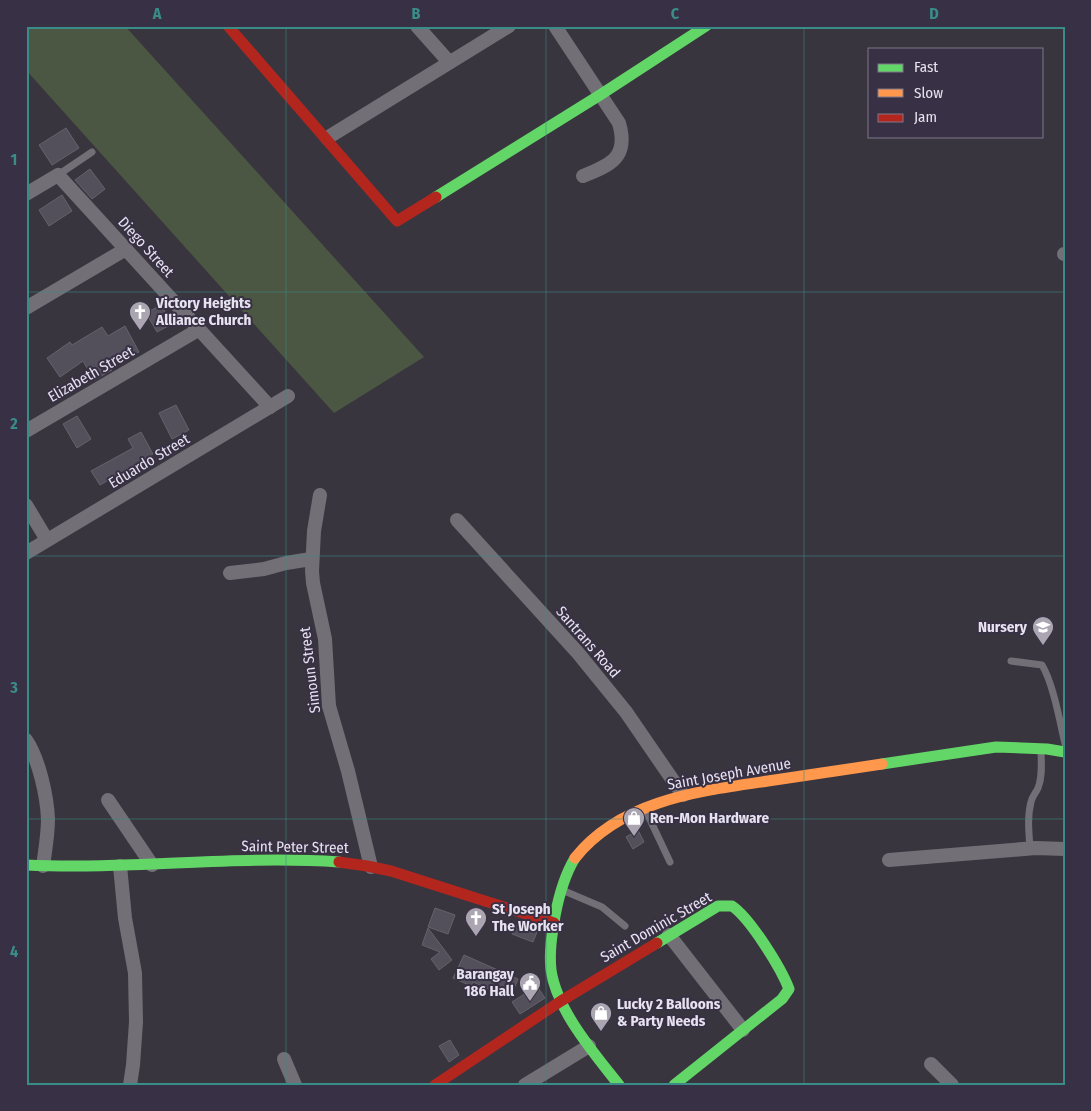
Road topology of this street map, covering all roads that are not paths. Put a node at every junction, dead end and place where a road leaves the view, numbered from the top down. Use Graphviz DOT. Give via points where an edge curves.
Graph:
graph roads {
  1 [pos="228,26"];
  2 [pos="416,26"];
  3 [pos="510,26"];
  4 [pos="555,26"];
  5 [pos="706,26"];
  6 [pos="448,62"];
  7 [pos="600,95"];
  8 [pos="327,138"];
  9 [pos="92,152"];
  10 [pos="58,175"];
  11 [pos="583,176"];
  12 [pos="28,189"];
  13 [pos="126,249"];
  14 [pos="26,308"];
  15 [pos="198,330"];
  16 [pos="288,396"];
  17 [pos="270,407"];
  18 [pos="26,431"];
  19 [pos="320,495"];
  20 [pos="26,506"];
  21 [pos="457,520"];
  22 [pos="47,540"];
  23 [pos="26,552"];
  24 [pos="311,559"];
  25 [pos="230,573"];
  26 [pos="1010,661"];
  27 [pos="26,740"];
  28 [pos="1065,744"];
  29 [pos="1041,749"];
  30 [pos="1065,752"];
  31 [pos="683,794"];
  32 [pos="108,800"];
  33 [pos="645,809"];
  34 [pos="1030,848"];
  35 [pos="1065,849"];
  36 [pos="889,860"];
  37 [pos="670,862"];
  38 [pos="26,865"];
  39 [pos="152,865"];
  40 [pos="44,866"];
  41 [pos="120,866"];
  42 [pos="372,867"];
  43 [pos="561,890"];
  44 [pos="554,923"];
  45 [pos="625,926"];
  46 [pos="669,935"];
  47 [pos="561,1001"];
  48 [pos="744,1030"];
  49 [pos="589,1046"];
  50 [pos="284,1059"];
  51 [pos="931,1064"];
  52 [pos="436,1084"];
  53 [pos="528,1084"];
  54 [pos="130,1085"];
  55 [pos="295,1085"];
  56 [pos="620,1085"];
  57 [pos="674,1085"];
  58 [pos="952,1085"];
  1 -- 8 [label="street"];
  2 -- 6 [label="street"];
  3 -- 6 [label="street"];
  4 -- 7 [label="street"];
  5 -- 7 [label="street"];
  6 -- 8 [label="street"];
  7 -- 8 [label="street" via="397,221"];
  7 -- 11 [label="street" via="618,123 622,147 610,164"];
  9 -- 10 [label="lane"];
  10 -- 12 [label="street"];
  10 -- 13 [label="street, Diego Street"];
  13 -- 14 [label="street"];
  13 -- 15 [label="street, Diego Street"];
  15 -- 17 [label="street, Diego Street"];
  15 -- 18 [label="street, Elizabeth Street"];
  16 -- 17 [label="street, Eduardo Street"];
  17 -- 22 [label="street, Eduardo Street"];
  19 -- 24 [label="street, Simoun Street"];
  20 -- 22 [label="street"];
  21 -- 31 [label="street, Santrans Road" via="578,653 626,712"];
  22 -- 23 [label="street, Eduardo Street"];
  24 -- 25 [label="street"];
  24 -- 42 [label="street, Simoun Street" via="325,639 329,706"];
  26 -- 28 [label="lane" via="1042,664"];
  27 -- 40 [label="street" via="43,786 47,837"];
  29 -- 30 [label="street, Saint Joseph Avenue"];
  29 -- 31 [label="street, Saint Joseph Avenue" via="996,747"];
  29 -- 34 [label="lane" via="1042,774 1031,802 1028,825"];
  31 -- 33 [label="street, Saint Joseph Avenue"];
  32 -- 39 [label="street"];
  33 -- 37 [label="lane"];
  33 -- 43 [label="street, Saint Joseph Avenue" via="600,833 579,851"];
  34 -- 35 [label="street"];
  34 -- 36 [label="street"];
  38 -- 40 [label="street, Saint Peter Street"];
  39 -- 41 [label="street, Saint Peter Street"];
  39 -- 42 [label="street, Saint Peter Street" via="310,860"];
  40 -- 41 [label="street, Saint Peter Street"];
  41 -- 54 [label="street" via="135,973 136,1022"];
  42 -- 44 [label="street, Saint Peter Street"];
  43 -- 44 [label="street, Saint Joseph Avenue"];
  43 -- 45 [label="lane" via="602,907"];
  44 -- 47 [label="street, Saint Joseph Avenue" via="551,965"];
  46 -- 47 [label="street, Saint Dominic Street"];
  46 -- 48 [label="street"];
  46 -- 48 [label="street, Saint Dominic Street" via="718,906 734,907 739,912 784,976 789,989 782,999"];
  47 -- 49 [label="street, Saint Joseph Avenue"];
  47 -- 52 [label="street, Saint Dominic Street"];
  48 -- 57 [label="street, Saint Dominic Street"];
  49 -- 53 [label="street"];
  49 -- 56 [label="street, Saint Joseph Avenue"];
  50 -- 55 [label="street"];
  51 -- 58 [label="street"];
}
